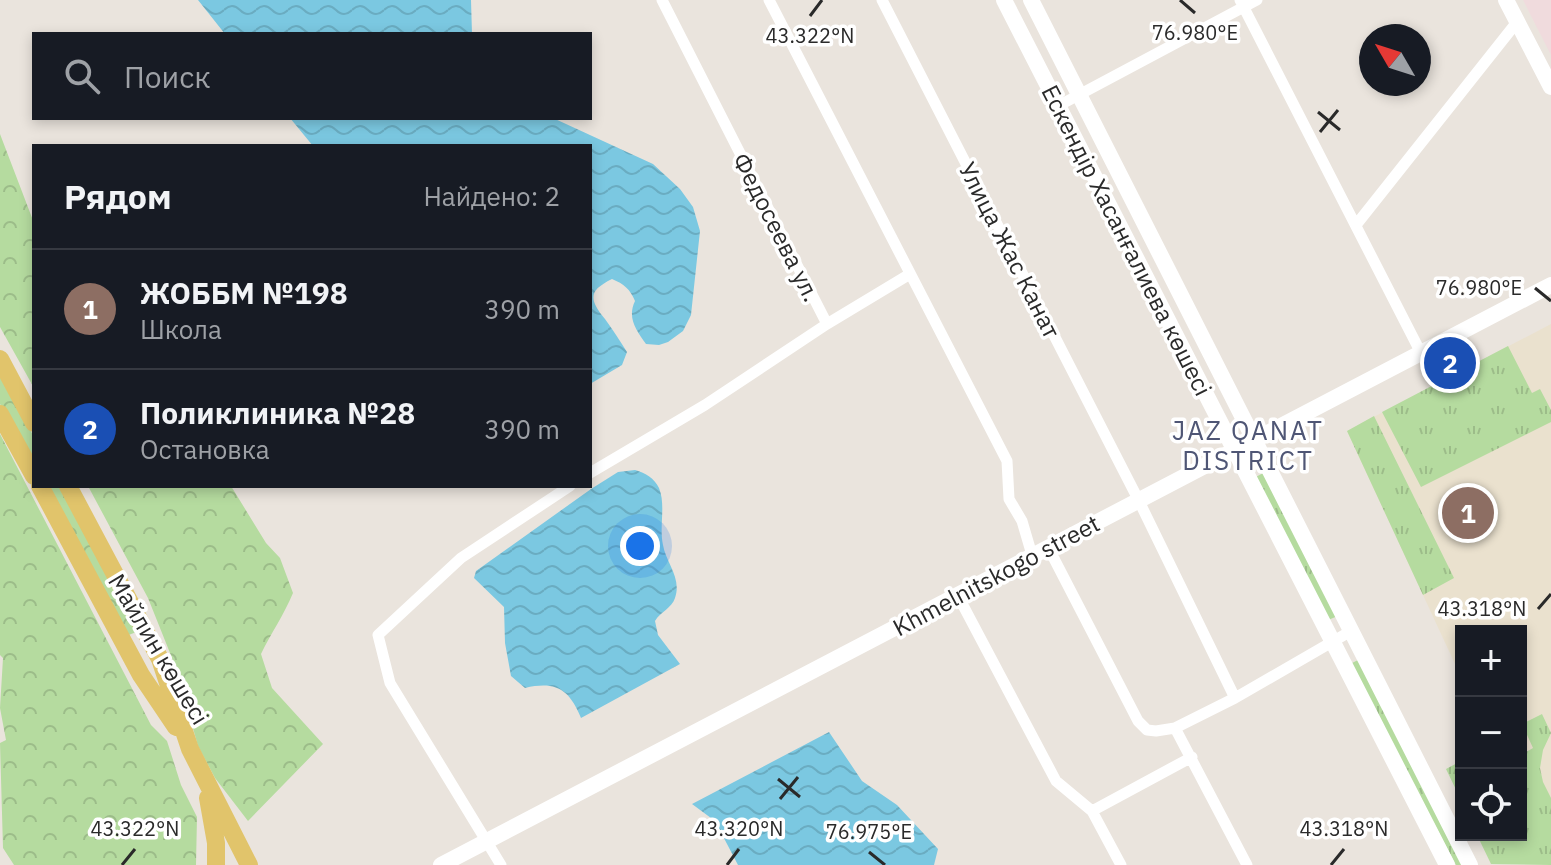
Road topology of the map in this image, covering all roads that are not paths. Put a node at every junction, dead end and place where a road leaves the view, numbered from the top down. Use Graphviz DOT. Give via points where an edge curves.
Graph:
graph roads {
  1 [pos="662,0"];
  2 [pos="769,0"];
  3 [pos="882,0"];
  4 [pos="1004,0"];
  5 [pos="1031,0"];
  6 [pos="1257,0"];
  7 [pos="1506,0"];
  8 [pos="1242,4"];
  9 [pos="1517,22"];
  10 [pos="1551,87"];
  11 [pos="1079,95"];
  12 [pos="1058,106"];
  13 [pos="1356,225"];
  14 [pos="910,274"];
  15 [pos="1551,285"];
  16 [pos="827,324"];
  17 [pos="1421,353"];
  18 [pos="0,359"];
  19 [pos="0,414"];
  20 [pos="32,419"];
  21 [pos="1254,439"];
  22 [pos="1234,449"];
  23 [pos="32,472"];
  24 [pos="592,472"];
  25 [pos="41,488"];
  26 [pos="69,488"];
  27 [pos="567,488"];
  28 [pos="1138,499"];
  29 [pos="1048,547"];
  30 [pos="1032,555"];
  31 [pos="957,594"];
  32 [pos="1351,631"];
  33 [pos="1333,641"];
  34 [pos="1235,698"];
  35 [pos="1175,728"];
  36 [pos="190,749"];
  37 [pos="1192,757"];
  38 [pos="205,780"];
  39 [pos="1092,811"];
  40 [pos="487,841"];
  41 [pos="216,865"];
  42 [pos="249,865"];
  43 [pos="441,865"];
  44 [pos="501,865"];
  45 [pos="1121,865"];
  46 [pos="1247,865"];
  47 [pos="1447,865"];
  48 [pos="1470,865"];
  1 -- 16 [label="street, Федосеева ул."];
  2 -- 14 [label="street"];
  3 -- 28 [label="street, Улица Жас Канат"];
  4 -- 12 [label="street, Ескендір Хасанғалиева көшесі"];
  5 -- 11 [label="street, Ескендір Хасанғалиева көшесі"];
  6 -- 8 [label="street"];
  7 -- 9 [label="street"];
  8 -- 11 [label="street"];
  8 -- 13 [label="street"];
  9 -- 10 [label="street"];
  9 -- 13 [label="street"];
  11 -- 12 [label="street"];
  11 -- 21 [label="street, Ескендір Хасанғалиева көшесі"];
  12 -- 22 [label="street, Ескендір Хасанғалиева көшесі"];
  13 -- 17 [label="street"];
  14 -- 16 [label="street"];
  14 -- 30 [label="street" via="1007,461 1009,499"];
  15 -- 17 [label="street, Khmelnitskogo street"];
  16 -- 24 [label="street, Федосеева ул."];
  17 -- 21 [label="street, Khmelnitskogo street"];
  18 -- 20 [label="main road"];
  19 -- 23 [label="main road"];
  21 -- 22 [label="street, Khmelnitskogo street"];
  21 -- 32 [label="street, Ескендір Хасанғалиева көшесі"];
  22 -- 28 [label="street, Khmelnitskogo street"];
  22 -- 33 [label="street, Ескендір Хасанғалиева көшесі"];
  25 -- 36 [label="main road, Майлин көшесі" via="141,675"];
  26 -- 36 [label="main road, Майлин көшесі" via="160,659"];
  27 -- 40 [label="street" via="461,558 378,635 390,683"];
  28 -- 29 [label="street, Khmelnitskogo street"];
  28 -- 34 [label="street, Улица Жас Канат"];
  29 -- 30 [label="street, Khmelnitskogo street"];
  29 -- 35 [label="street" via="1138,721 1147,730"];
  30 -- 31 [label="street, Khmelnitskogo street"];
  31 -- 39 [label="street" via="1056,781"];
  31 -- 40 [label="street, Khmelnitskogo street"];
  32 -- 33 [label="street"];
  32 -- 48 [label="street, Ескендір Хасанғалиева көшесі"];
  33 -- 34 [label="street"];
  33 -- 47 [label="street, Ескендір Хасанғалиева көшесі"];
  34 -- 35 [label="street"];
  35 -- 37 [label="street"];
  36 -- 38 [label="main road"];
  37 -- 39 [label="street"];
  37 -- 46 [label="street"];
  38 -- 41 [label="main road"];
  38 -- 42 [label="main road"];
  39 -- 45 [label="street"];
  40 -- 43 [label="street, Khmelnitskogo street"];
  40 -- 44 [label="street"];
}
